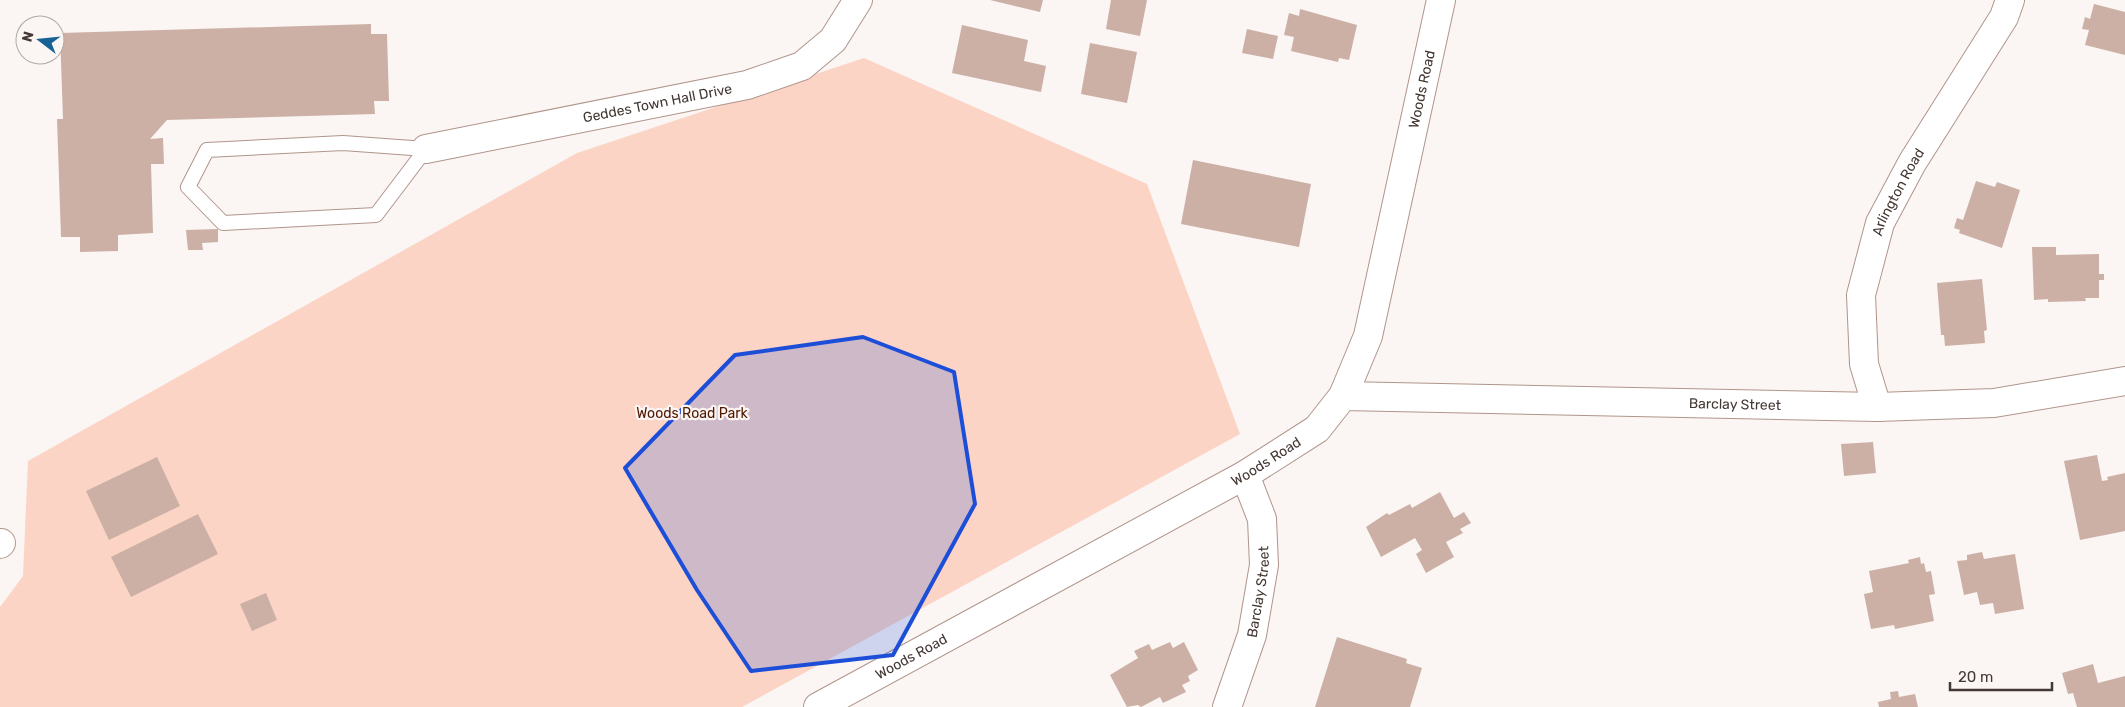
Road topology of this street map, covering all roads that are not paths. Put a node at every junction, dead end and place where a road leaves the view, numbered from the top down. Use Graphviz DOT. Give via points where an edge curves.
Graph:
graph roads {
  1 [pos="858,0"];
  2 [pos="1442,0"];
  3 [pos="2010,0"];
  4 [pos="426,149"];
  5 [pos="2125,380"];
  6 [pos="1343,396"];
  7 [pos="1877,407"];
  8 [pos="1245,475"];
  9 [pos="818,707"];
  10 [pos="1226,707"];
  1 -- 4 [label="street, Geddes Town Hall Drive" via="833,40 802,66 747,85"];
  2 -- 6 [label="street, Woods Road" via="1368,336"];
  3 -- 7 [label="street, Arlington Road" via="2004,17 1912,163 1880,223 1861,295 1864,364"];
  4 -- 4 [label="lane" via="376,215 223,223 188,187 207,150 343,143"];
  5 -- 7 [label="street, Barclay Street" via="1994,403"];
  6 -- 7 [label="street, Barclay Street"];
  6 -- 8 [label="street, Woods Road" via="1317,429"];
  8 -- 9 [label="street, Woods Road"];
  8 -- 10 [label="street, Barclay Street" via="1262,519 1264,565 1252,635"];
}
